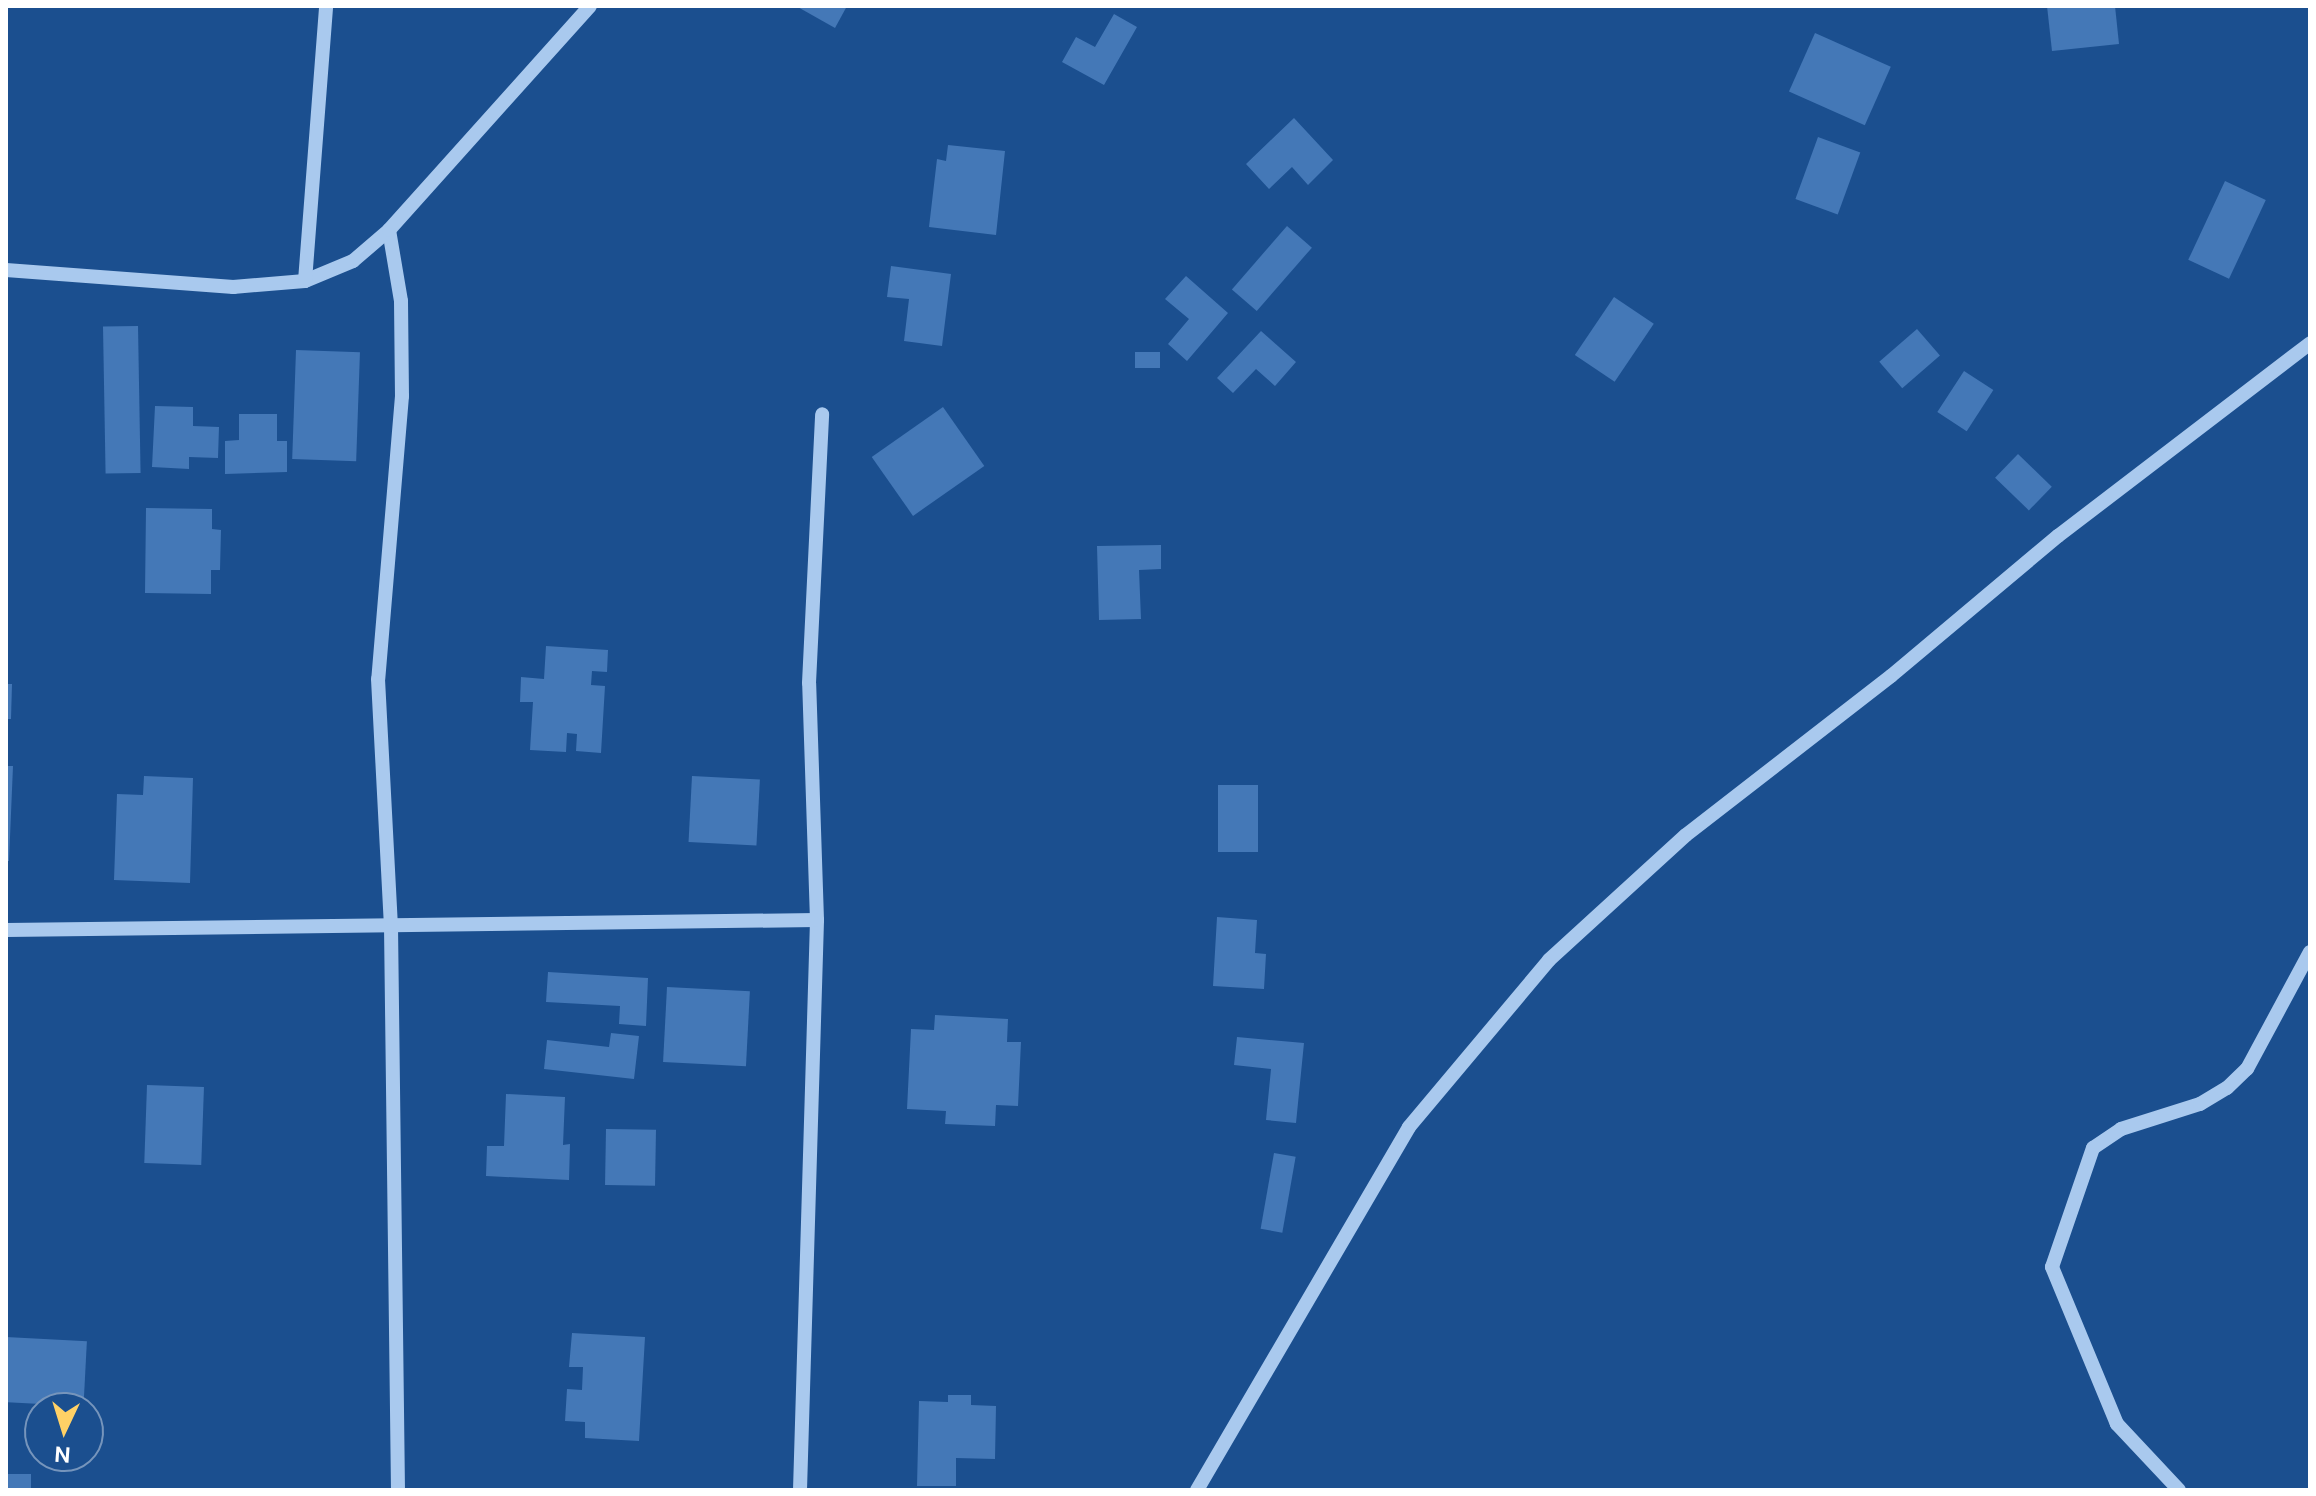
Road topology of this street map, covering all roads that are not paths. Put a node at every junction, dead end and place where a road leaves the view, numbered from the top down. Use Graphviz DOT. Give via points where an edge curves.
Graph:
graph roads {
  1 [pos="326,6"];
  2 [pos="590,6"];
  3 [pos="389,230"];
  4 [pos="6,270"];
  5 [pos="305,281"];
  6 [pos="2310,343"];
  7 [pos="822,414"];
  8 [pos="817,920"];
  9 [pos="391,926"];
  10 [pos="6,930"];
  11 [pos="2310,952"];
  12 [pos="398,1490"];
  13 [pos="800,1490"];
  14 [pos="1197,1490"];
  15 [pos="2179,1490"];
  1 -- 5 [label="street"];
  2 -- 3 [label="street"];
  3 -- 5 [label="street" via="353,261"];
  3 -- 9 [label="street" via="401,301 402,396 378,679"];
  4 -- 5 [label="street" via="233,287"];
  6 -- 14 [label="street" via="2058,536 1891,676 1686,835 1549,960 1409,1127"];
  7 -- 8 [label="street" via="809,683"];
  8 -- 9 [label="street"];
  8 -- 13 [label="street"];
  9 -- 10 [label="street"];
  9 -- 12 [label="street"];
  11 -- 15 [label="street" via="2247,1069 2227,1088 2200,1104 2121,1129 2093,1148 2052,1267 2117,1424"];
}
